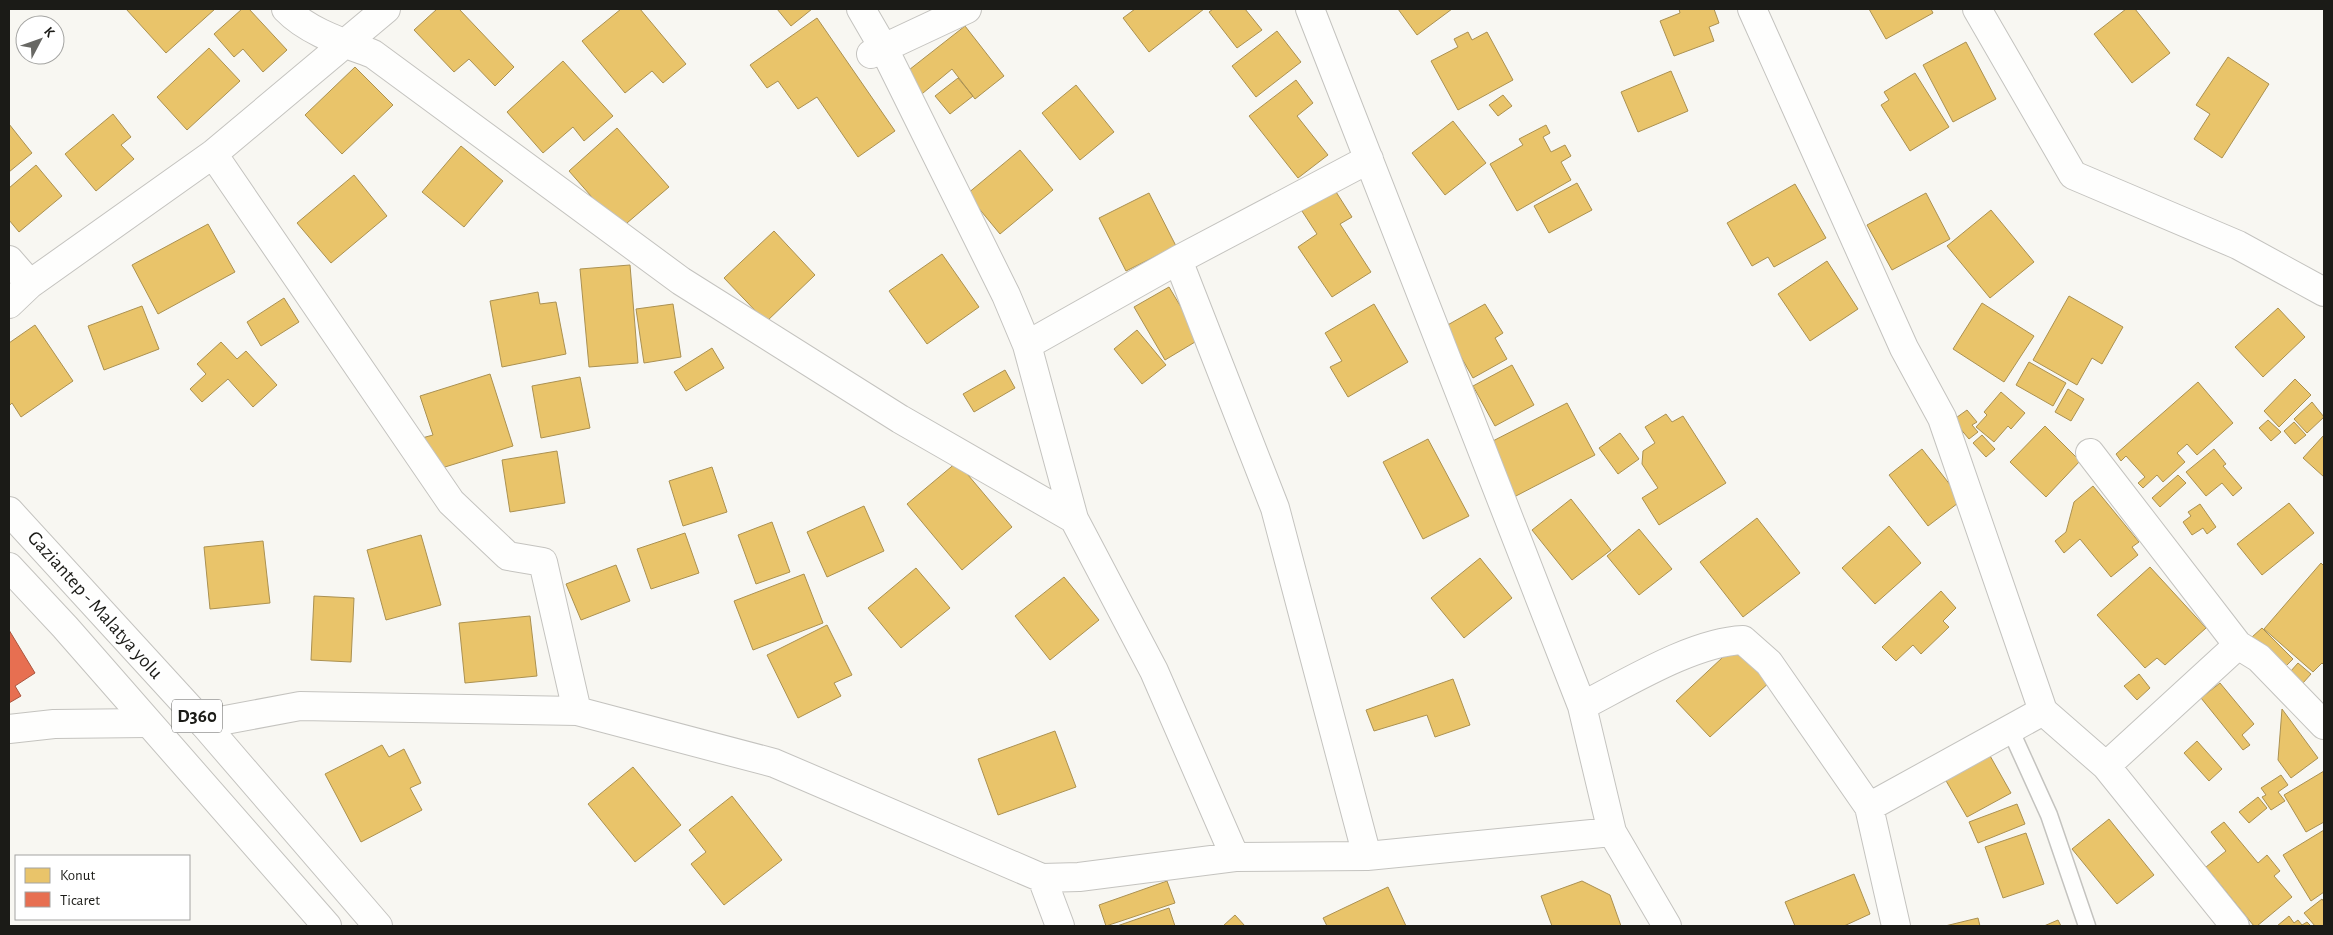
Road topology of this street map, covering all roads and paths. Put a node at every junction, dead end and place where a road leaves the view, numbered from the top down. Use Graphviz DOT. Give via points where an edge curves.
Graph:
graph roads {
  1 [pos="286,9"];
  2 [pos="386,9"];
  3 [pos="861,9"];
  4 [pos="967,9"];
  5 [pos="1310,9"];
  6 [pos="1752,9"];
  7 [pos="1977,9"];
  8 [pos="345,44"];
  9 [pos="877,50"];
  10 [pos="213,154"];
  11 [pos="1369,159"];
  12 [pos="9,260"];
  13 [pos="1178,260"];
  14 [pos="30,284"];
  15 [pos="2324,292"];
  16 [pos="9,304"];
  17 [pos="1027,345"];
  18 [pos="2090,453"];
  19 [pos="9,511"];
  20 [pos="1074,519"];
  21 [pos="9,568"];
  22 [pos="2238,644"];
  23 [pos="1582,706"];
  24 [pos="577,711"];
  25 [pos="2043,711"];
  26 [pos="147,723"];
  27 [pos="204,724"];
  28 [pos="2324,725"];
  29 [pos="9,729"];
  30 [pos="2010,729"];
  31 [pos="2106,766"];
  32 [pos="1869,807"];
  33 [pos="1612,832"];
  34 [pos="1367,856"];
  35 [pos="1235,857"];
  36 [pos="1042,878"];
  37 [pos="327,926"];
  38 [pos="378,926"];
  39 [pos="1060,926"];
  40 [pos="1667,926"];
  41 [pos="1896,926"];
  42 [pos="2087,926"];
  43 [pos="2236,926"];
  1 -- 8 [label="main road" via="297,20"];
  2 -- 8 [label="main road"];
  3 -- 9 [label="main road"];
  4 -- 9 [label="main road"];
  5 -- 11 [label="main road"];
  6 -- 25 [label="main road" via="1904,348 1942,418"];
  7 -- 15 [label="main road" via="2072,176 2238,245"];
  8 -- 10 [label="main road"];
  8 -- 20 [label="main road" via="373,54 680,281 900,419"];
  9 -- 17 [label="main road" via="1006,295"];
  10 -- 14 [label="main road"];
  10 -- 24 [label="main road" via="451,502 508,556 543,562"];
  11 -- 13 [label="main road"];
  11 -- 23 [label="main road"];
  12 -- 14 [label="main road"];
  13 -- 17 [label="main road"];
  13 -- 34 [label="main road" via="1275,508"];
  14 -- 16 [label="main road"];
  17 -- 20 [label="main road"];
  18 -- 22 [label="main road"];
  19 -- 27 [label="main road, Gaziantep - Malatya yolu / D360"];
  20 -- 35 [label="main road" via="1154,671"];
  21 -- 26 [label="main road, Gaziantep - Malatya yolu / D360" via="65,627"];
  22 -- 28 [label="main road" via="2260,658"];
  22 -- 31 [label="main road"];
  23 -- 32 [label="main road" via="1694,650 1724,640 1743,640 1769,662"];
  23 -- 33 [label="main road"];
  24 -- 27 [label="main road" via="300,706"];
  24 -- 36 [label="main road" via="774,763"];
  25 -- 30 [label="main road"];
  25 -- 31 [label="main road"];
  26 -- 29 [label="main road" via="54,724"];
  26 -- 37 [label="main road, Gaziantep - Malatya yolu / D360"];
  27 -- 38 [label="main road, Gaziantep - Malatya yolu / D360"];
  30 -- 32 [label="main road"];
  30 -- 42 [label="lane" via="2049,815"];
  31 -- 43 [label="main road"];
  32 -- 41 [label="main road"];
  33 -- 34 [label="main road"];
  33 -- 40 [label="main road"];
  34 -- 35 [label="main road"];
  35 -- 36 [label="main road" via="1079,878"];
  36 -- 39 [label="main road"];
}
